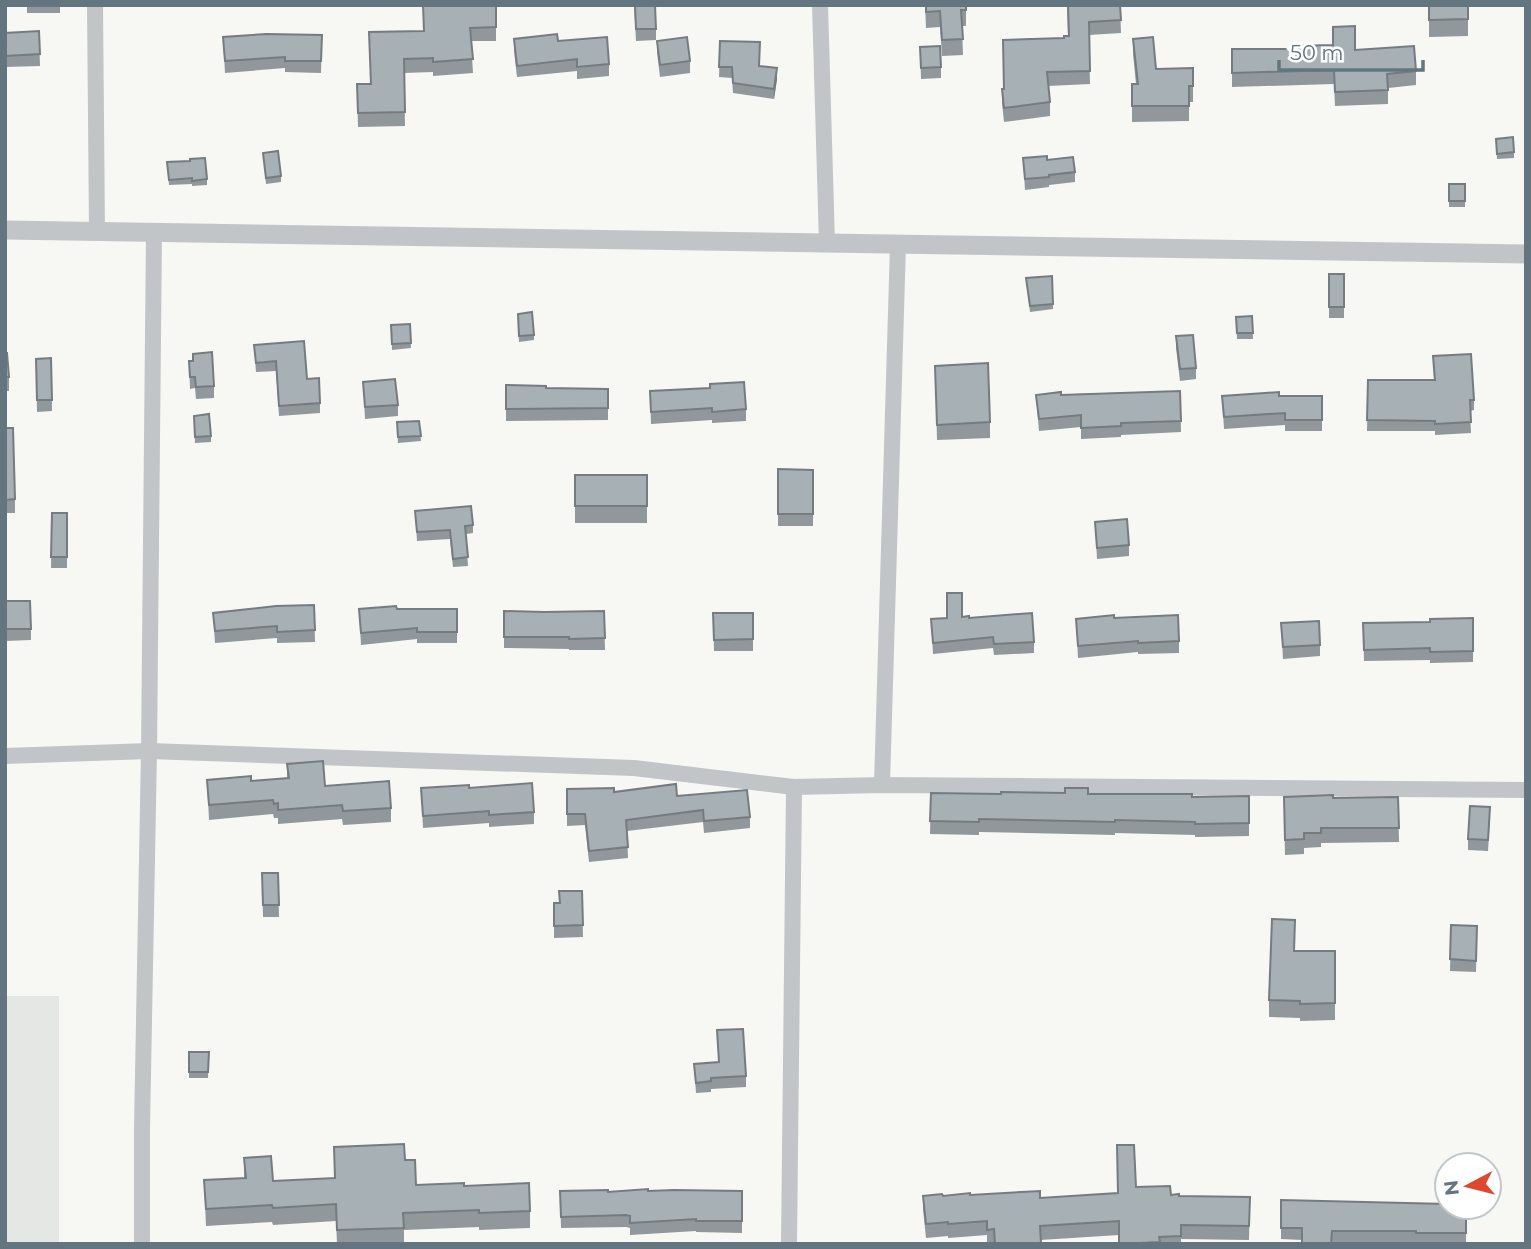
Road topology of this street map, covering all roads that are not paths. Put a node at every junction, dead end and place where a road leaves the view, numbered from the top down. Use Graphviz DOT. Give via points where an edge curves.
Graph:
graph roads {
  1 [pos="95,5"];
  2 [pos="820,5"];
  3 [pos="5,230"];
  4 [pos="97,231"];
  5 [pos="153,232"];
  6 [pos="827,243"];
  7 [pos="898,244"];
  8 [pos="1526,254"];
  9 [pos="149,751"];
  10 [pos="5,756"];
  11 [pos="882,785"];
  12 [pos="794,787"];
  13 [pos="1526,790"];
  14 [pos="142,1244"];
  15 [pos="789,1244"];
  1 -- 4 [label="street"];
  2 -- 6 [label="street"];
  3 -- 4 [label="street"];
  4 -- 5 [label="street"];
  5 -- 6 [label="street"];
  5 -- 9 [label="street"];
  6 -- 7 [label="street"];
  7 -- 8 [label="street"];
  7 -- 11 [label="street"];
  9 -- 10 [label="street"];
  9 -- 12 [label="street" via="634,768"];
  9 -- 14 [label="street"];
  11 -- 12 [label="street"];
  11 -- 13 [label="street"];
  12 -- 15 [label="street"];
}
